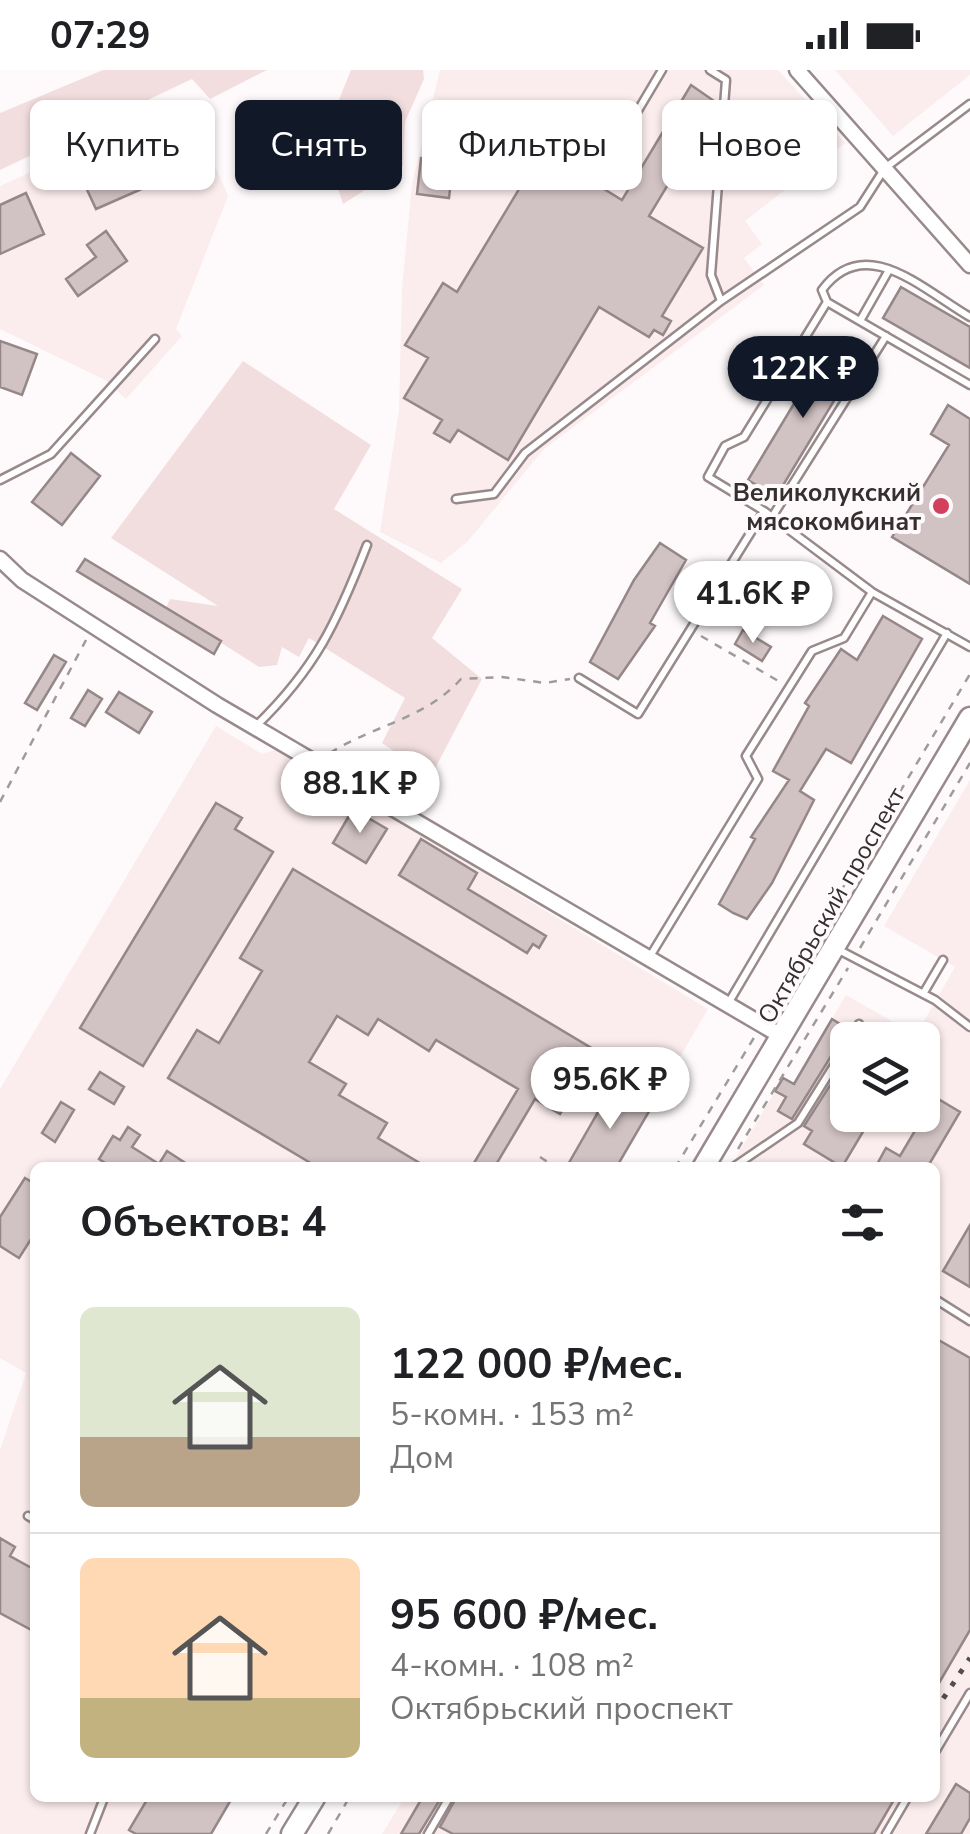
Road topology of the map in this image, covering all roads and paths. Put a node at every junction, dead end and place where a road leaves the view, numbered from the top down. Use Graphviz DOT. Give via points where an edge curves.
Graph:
graph roads {
  1 [pos="662,70"];
  2 [pos="710,70"];
  3 [pos="796,70"];
  4 [pos="642,103"];
  5 [pos="970,104"];
  6 [pos="884,168"];
  7 [pos="970,265"];
  8 [pos="889,270"];
  9 [pos="721,301"];
  10 [pos="827,302"];
  11 [pos="970,317"];
  12 [pos="860,321"];
  13 [pos="886,336"];
  14 [pos="155,339"];
  15 [pos="970,385"];
  16 [pos="0,480"];
  17 [pos="456,499"];
  18 [pos="764,512"];
  19 [pos="772,517"];
  20 [pos="368,546"];
  21 [pos="0,559"];
  22 [pos="872,592"];
  23 [pos="94,626"];
  24 [pos="691,630"];
  25 [pos="947,633"];
  26 [pos="970,647"];
  27 [pos="970,674"];
  28 [pos="579,678"];
  29 [pos="789,688"];
  30 [pos="970,718"];
  31 [pos="255,726"];
  32 [pos="316,762"];
  33 [pos="0,802"];
  34 [pos="834,947"];
  35 [pos="649,958"];
  36 [pos="943,960"];
  37 [pos="924,994"];
  38 [pos="728,1004"];
  39 [pos="762,1024"];
  40 [pos="970,1027"];
  41 [pos="783,1037"];
  42 [pos="830,1071"];
  43 [pos="540,1158"];
  44 [pos="547,1162"];
  45 [pos="679,1162"];
  46 [pos="709,1162"];
  47 [pos="741,1162"];
  48 [pos="940,1303"];
  49 [pos="970,1321"];
  50 [pos="970,1693"];
  51 [pos="940,1744"];
  52 [pos="102,1802"];
  53 [pos="286,1802"];
  54 [pos="312,1802"];
  55 [pos="348,1802"];
  56 [pos="446,1802"];
  57 [pos="906,1802"];
  58 [pos="90,1834"];
  59 [pos="266,1834"];
  60 [pos="292,1834"];
  61 [pos="328,1834"];
  62 [pos="428,1834"];
  63 [pos="886,1834"];
  1 -- 4 [label="lane"];
  2 -- 9 [label="lane" via="726,80 711,275"];
  3 -- 6 [label="street"];
  5 -- 6 [label="lane"];
  6 -- 7 [label="street"];
  6 -- 9 [label="lane" via="860,207"];
  8 -- 10 [label="lane" via="856,262 837,270 822,290"];
  8 -- 11 [label="lane"];
  8 -- 12 [label="lane"];
  9 -- 17 [label="lane" via="525,453 494,494"];
  10 -- 12 [label="lane"];
  10 -- 18 [label="lane" via="744,437 725,446 708,477"];
  12 -- 13 [label="lane"];
  13 -- 15 [label="lane"];
  13 -- 19 [label="lane"];
  14 -- 16 [label="lane" via="51,454"];
  18 -- 19 [label="lane"];
  18 -- 24 [label="lane"];
  19 -- 22 [label="lane"];
  20 -- 31 [label="lane" via="338,620 298,684"];
  21 -- 23 [label="street"];
  22 -- 25 [label="lane"];
  22 -- 29 [label="lane" via="844,638 812,652"];
  23 -- 31 [label="street"];
  23 -- 33 [label="path"];
  24 -- 28 [label="lane" via="638,714"];
  24 -- 29 [label="path"];
  25 -- 26 [label="lane"];
  25 -- 38 [label="lane"];
  27 -- 39 [label="path"];
  28 -- 32 [label="path" via="461,680 409,718 358,735"];
  29 -- 35 [label="lane" via="746,756 758,779"];
  30 -- 34 [label="main road, Октябрьский проспект"];
  31 -- 32 [label="street"];
  32 -- 35 [label="street"];
  34 -- 37 [label="lane"];
  34 -- 41 [label="main road, Октябрьский проспект"];
  35 -- 38 [label="street"];
  36 -- 37 [label="lane"];
  37 -- 40 [label="lane"];
  38 -- 39 [label="street"];
  39 -- 41 [label="street"];
  39 -- 45 [label="path"];
  41 -- 46 [label="main road, Октябрьский проспект"];
  42 -- 47 [label="lane" via="798,1124"];
  43 -- 44 [label="path"];
  48 -- 49 [label="lane"];
  50 -- 51 [label="lane"];
  52 -- 58 [label="lane"];
  53 -- 59 [label="path"];
  54 -- 60 [label="main road"];
  55 -- 61 [label="path"];
  56 -- 62 [label="lane"];
  57 -- 63 [label="lane"];
}
